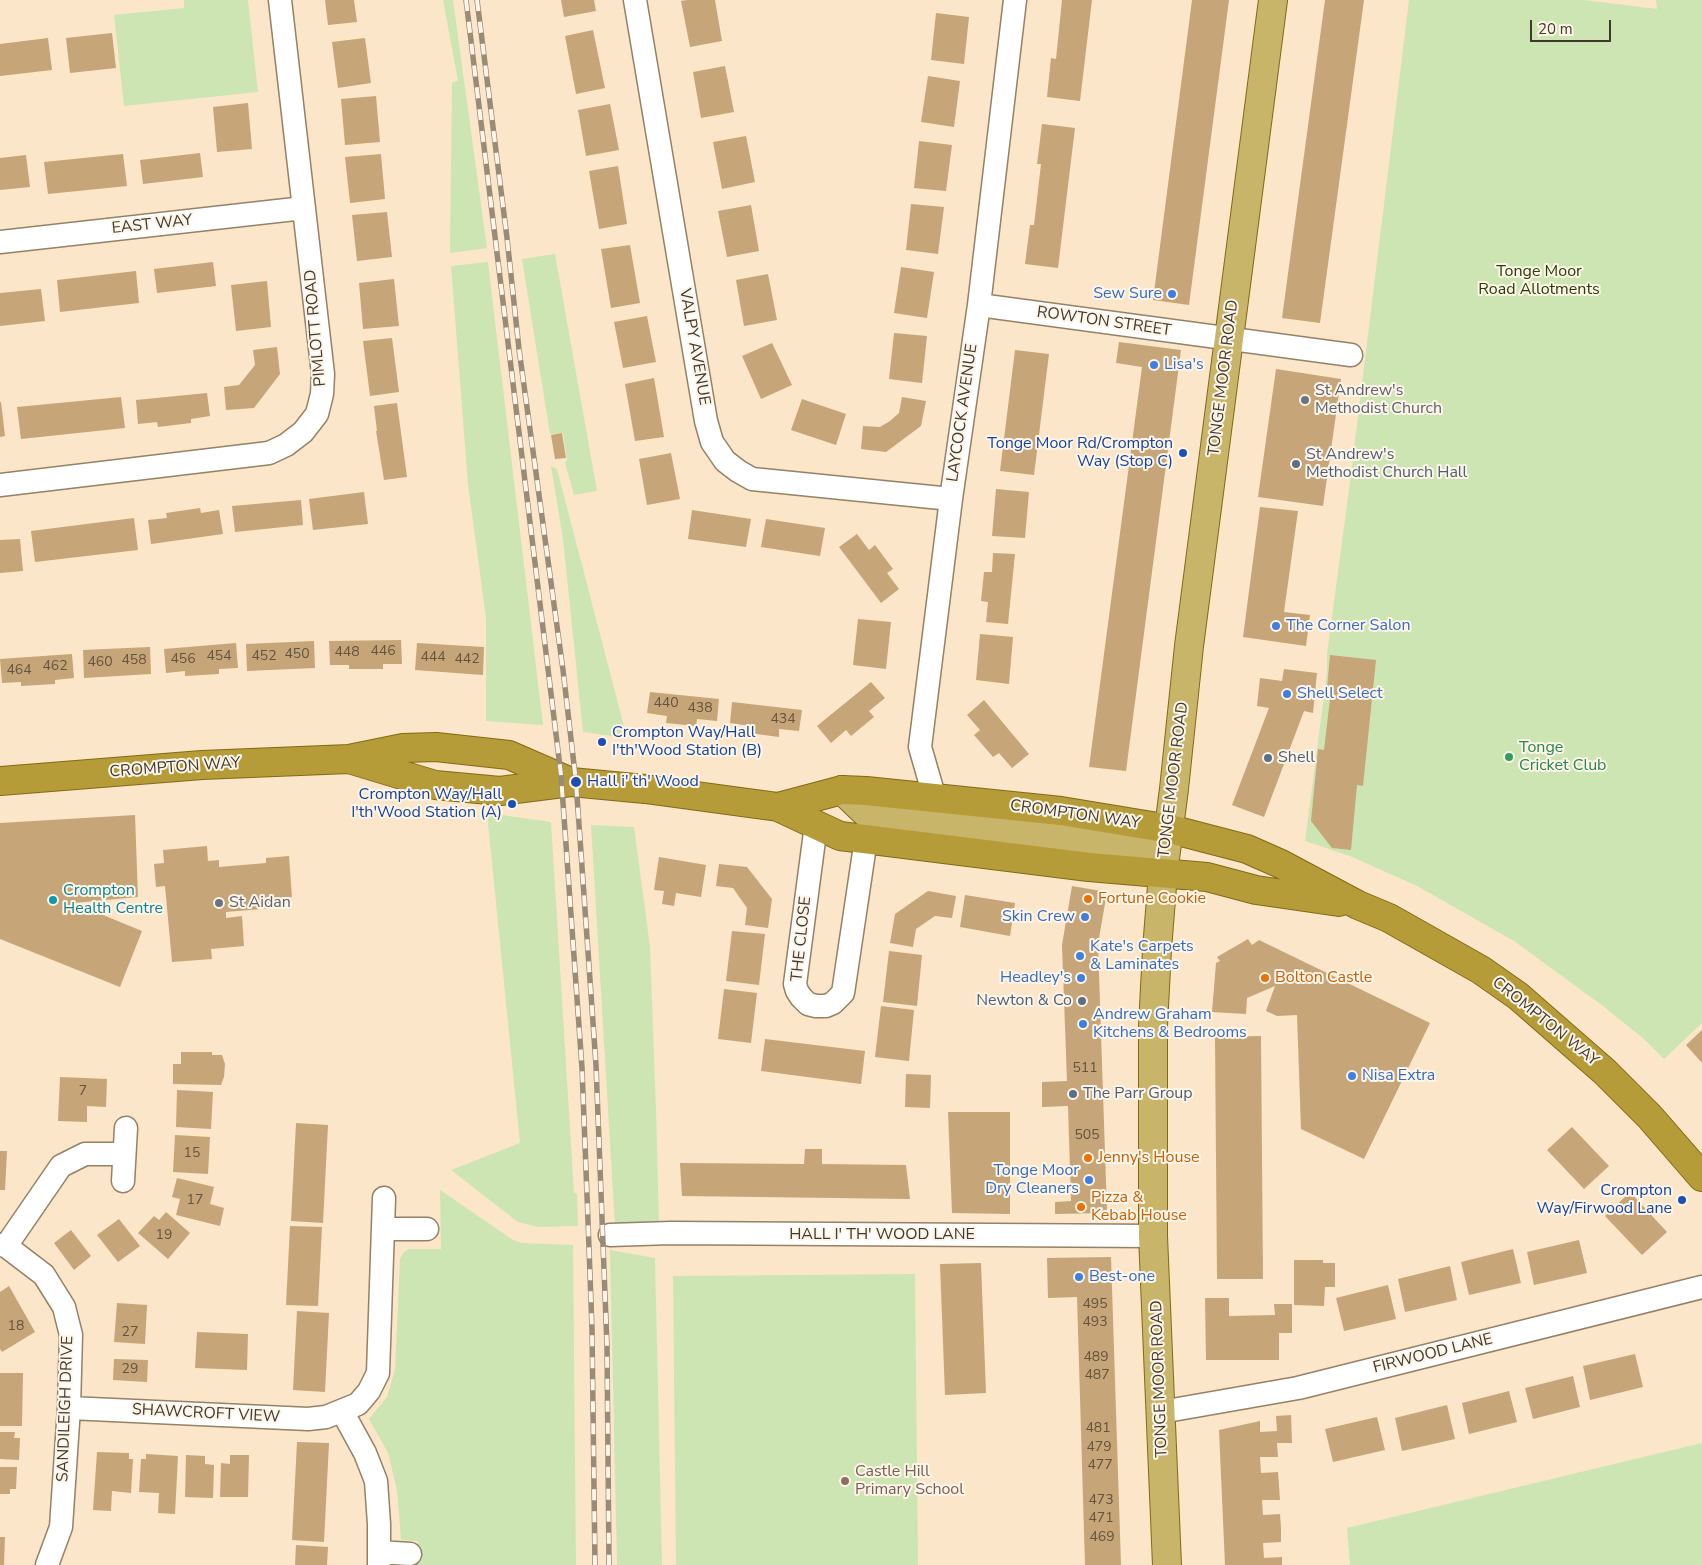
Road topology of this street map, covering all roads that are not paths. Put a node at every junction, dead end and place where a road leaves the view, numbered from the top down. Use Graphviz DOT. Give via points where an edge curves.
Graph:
graph roads {
  1 [pos="280,0"];
  2 [pos="636,0"];
  3 [pos="1015,0"];
  4 [pos="1273,0"];
  5 [pos="304,208"];
  6 [pos="0,242"];
  7 [pos="979,305"];
  8 [pos="1229,339"];
  9 [pos="1351,355"];
  10 [pos="0,485"];
  11 [pos="951,499"];
  12 [pos="349,759"];
  13 [pos="0,781"];
  14 [pos="571,782"];
  15 [pos="842,790"];
  16 [pos="934,798"];
  17 [pos="778,807"];
  18 [pos="942,824"];
  19 [pos="816,825"];
  20 [pos="1170,829"];
  21 [pos="866,839"];
  22 [pos="1163,874"];
  23 [pos="1358,905"];
  24 [pos="126,1128"];
  25 [pos="124,1154"];
  26 [pos="1702,1177"];
  27 [pos="123,1180"];
  28 [pos="384,1198"];
  29 [pos="384,1229"];
  30 [pos="427,1229"];
  31 [pos="610,1235"];
  32 [pos="1153,1236"];
  33 [pos="3,1245"];
  34 [pos="1702,1287"];
  35 [pos="69,1408"];
  36 [pos="342,1411"];
  37 [pos="1161,1412"];
  38 [pos="410,1554"];
  39 [pos="379,1558"];
  40 [pos="47,1565"];
  41 [pos="1167,1565"];
  1 -- 5 [label="street, PIMLOTT ROAD"];
  2 -- 11 [label="street, VALPY AVENUE" via="712,442 725,460 752,479"];
  3 -- 7 [label="street, LAYCOCK AVENUE"];
  4 -- 8 [label="main road, TONGE MOOR ROAD"];
  5 -- 6 [label="street, EAST WAY"];
  5 -- 10 [label="street, PIMLOTT ROAD" via="323,374 317,414 302,432 286,446 269,453"];
  7 -- 8 [label="street, ROWTON STREET"];
  7 -- 11 [label="street, LAYCOCK AVENUE"];
  8 -- 9 [label="street, ROWTON STREET"];
  8 -- 20 [label="main road, TONGE MOOR ROAD" via="1189,646"];
  11 -- 16 [label="street, LAYCOCK AVENUE" via="920,747"];
  12 -- 13 [label="highway, CROMPTON WAY" via="202,765"];
  12 -- 14 [label="highway, CROMPTON WAY" via="435,785 500,791"];
  12 -- 14 [label="highway, CROMPTON WAY" via="403,748 456,749 509,755"];
  14 -- 17 [label="highway, CROMPTON WAY"];
  15 -- 16 [label="highway, CROMPTON WAY"];
  15 -- 17 [label="highway, CROMPTON WAY"];
  15 -- 18 [label="main road" via="866,813"];
  16 -- 18 [label="street, LAYCOCK AVENUE"];
  16 -- 20 [label="highway, CROMPTON WAY" via="1045,809"];
  17 -- 19 [label="highway, CROMPTON WAY"];
  18 -- 22 [label="main road" via="1139,847 1158,858"];
  19 -- 21 [label="highway, CROMPTON WAY" via="840,836"];
  19 -- 21 [label="street, THE CLOSE" via="796,984 797,992 808,1004 826,1006 842,993"];
  20 -- 22 [label="main road, TONGE MOOR ROAD"];
  20 -- 23 [label="highway, CROMPTON WAY" via="1247,849"];
  21 -- 22 [label="highway, CROMPTON WAY"];
  22 -- 23 [label="highway, CROMPTON WAY" via="1207,877 1256,890"];
  22 -- 32 [label="main road, TONGE MOOR ROAD" via="1153,1026"];
  23 -- 26 [label="highway, CROMPTON WAY" via="1389,918 1473,965 1518,996 1606,1072"];
  24 -- 25 [label="street"];
  25 -- 27 [label="street"];
  25 -- 33 [label="street, SANDILEIGH DRIVE" via="85,1154 61,1166"];
  28 -- 29 [label="street, SHAWCROFT VIEW"];
  29 -- 30 [label="street"];
  29 -- 36 [label="street, SHAWCROFT VIEW" via="378,1373 358,1404"];
  31 -- 32 [label="street, HALL I' TH' WOOD LANE"];
  32 -- 37 [label="main road, TONGE MOOR ROAD"];
  33 -- 35 [label="street, SANDILEIGH DRIVE" via="44,1275 64,1307 71,1335"];
  34 -- 37 [label="street, FIRWOOD LANE" via="1298,1388"];
  35 -- 36 [label="street, SHAWCROFT VIEW" via="308,1419"];
  35 -- 40 [label="street, SANDILEIGH DRIVE" via="61,1527"];
  36 -- 39 [label="street" via="366,1453 376,1481"];
  37 -- 41 [label="main road, TONGE MOOR ROAD"];
  38 -- 39 [label="street"];
}
